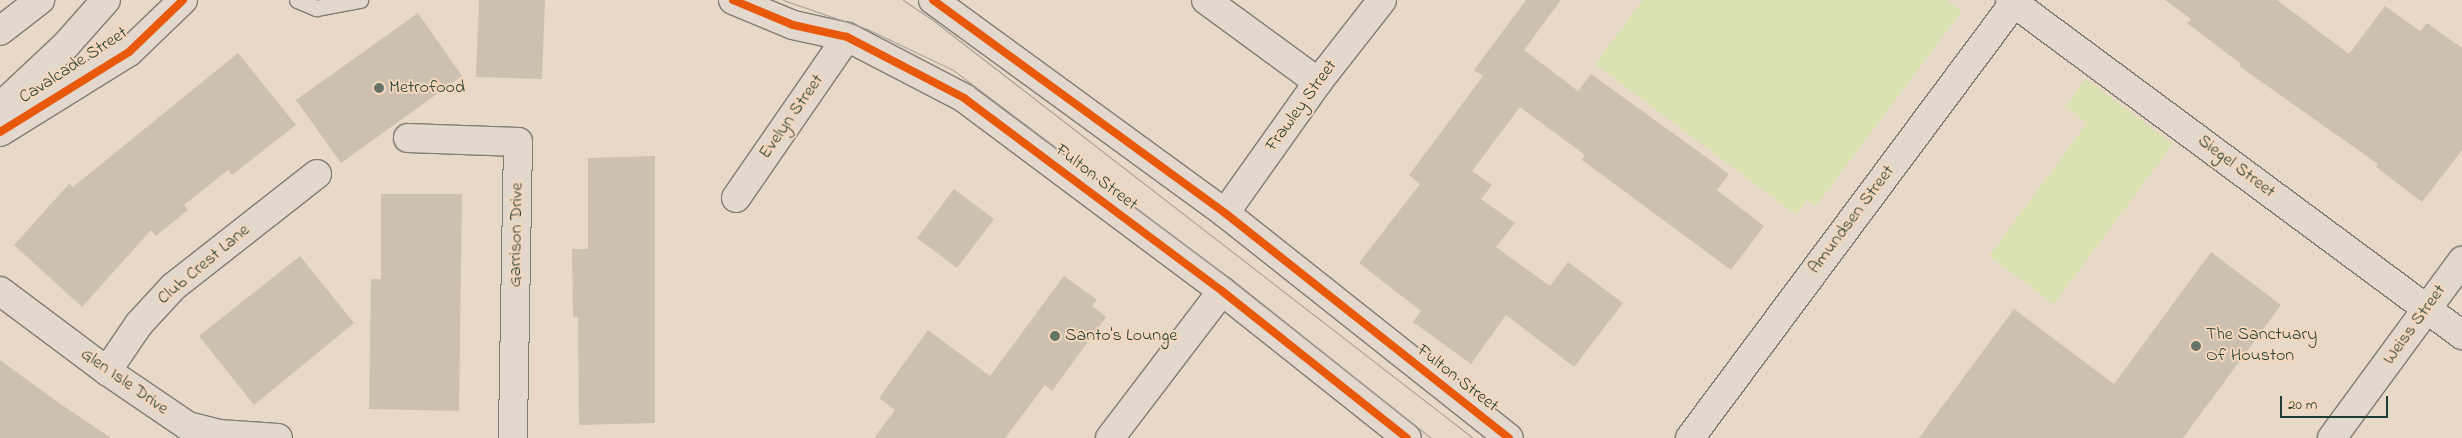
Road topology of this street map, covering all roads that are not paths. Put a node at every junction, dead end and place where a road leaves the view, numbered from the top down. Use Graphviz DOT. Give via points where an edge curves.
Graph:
graph roads {
  1 [pos="40,0"];
  2 [pos="106,0"];
  3 [pos="183,0"];
  4 [pos="297,0"];
  5 [pos="360,0"];
  6 [pos="733,0"];
  7 [pos="933,0"];
  8 [pos="1206,0"];
  9 [pos="1382,0"];
  10 [pos="2012,1"];
  11 [pos="0,31"];
  12 [pos="847,37"];
  13 [pos="1318,82"];
  14 [pos="0,107"];
  15 [pos="0,132"];
  16 [pos="408,138"];
  17 [pos="317,174"];
  18 [pos="736,198"];
  19 [pos="1225,213"];
  20 [pos="2462,261"];
  21 [pos="0,291"];
  22 [pos="1222,291"];
  23 [pos="2427,308"];
  24 [pos="2462,335"];
  25 [pos="107,371"];
  26 [pos="264,438"];
  27 [pos="278,438"];
  28 [pos="513,438"];
  29 [pos="1110,438"];
  30 [pos="1408,438"];
  31 [pos="1508,438"];
  32 [pos="1690,438"];
  33 [pos="2332,438"];
  1 -- 11 [label="street"];
  2 -- 14 [label="street" via="66,45"];
  3 -- 15 [label="street, Cavalcade Street" via="129,52"];
  4 -- 5 [label="lane" via="316,8"];
  6 -- 12 [label="street, Fulton Street" via="793,25"];
  7 -- 19 [label="street, Fulton Street"];
  8 -- 13 [label="street"];
  9 -- 13 [label="street, Frawley Street"];
  10 -- 23 [label="street, Siegel Street"];
  10 -- 32 [label="street, Amundsen Street"];
  12 -- 18 [label="street, Evelyn Street"];
  12 -- 22 [label="street, Fulton Street" via="964,98"];
  13 -- 19 [label="street, Frawley Street"];
  16 -- 28 [label="street, Garrison Drive" via="518,142"];
  17 -- 25 [label="street, Club Crest Lane" via="173,287 139,324"];
  19 -- 31 [label="street, Fulton Street"];
  20 -- 23 [label="street, Weiss Street"];
  21 -- 25 [label="street, Glen Isle Drive"];
  22 -- 29 [label="street"];
  22 -- 30 [label="street, Fulton Street"];
  23 -- 24 [label="street, Siegel Street"];
  23 -- 33 [label="street, Weiss Street"];
  25 -- 26 [label="street, Glen Isle Drive" via="188,426 219,434"];
  26 -- 27 [label="street"];
}
